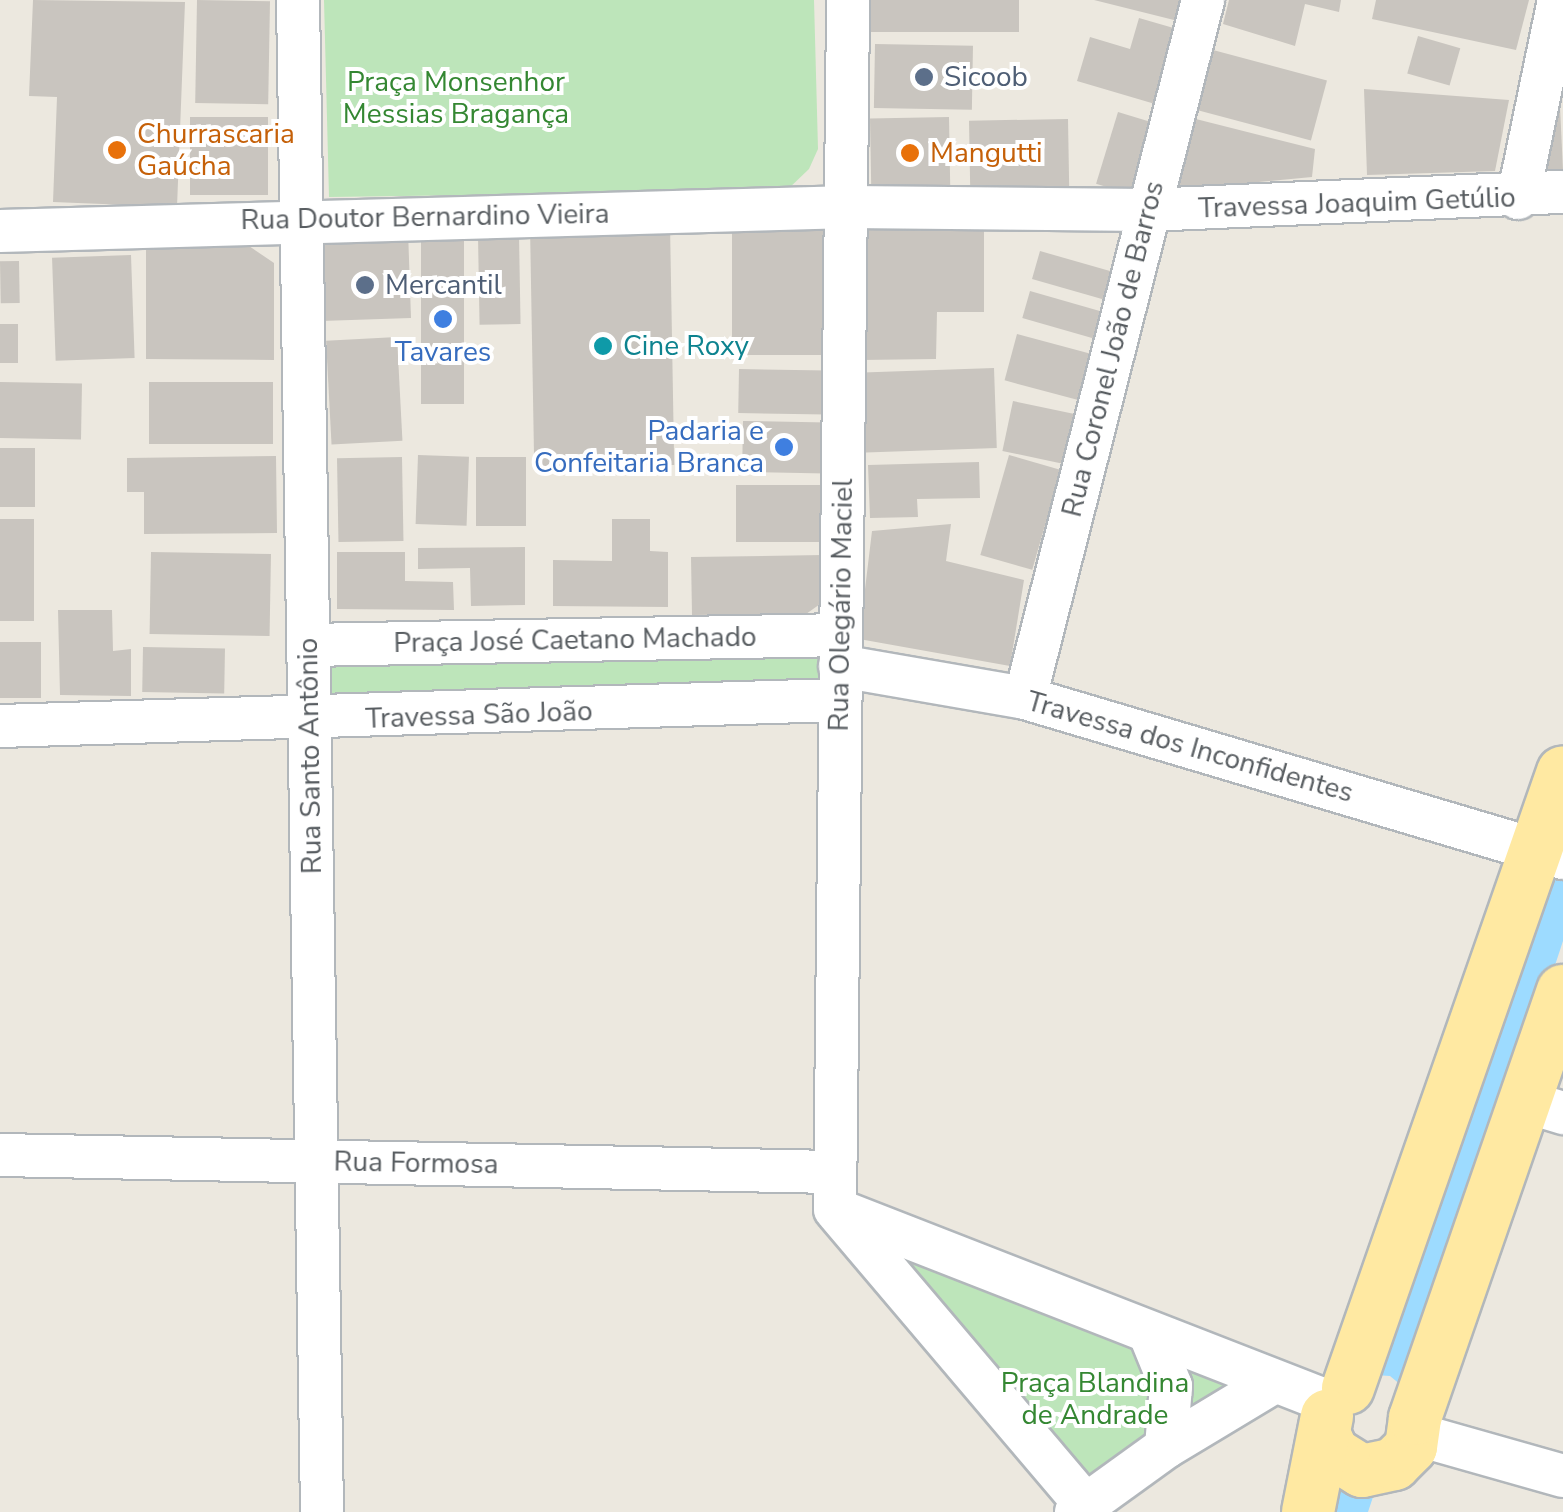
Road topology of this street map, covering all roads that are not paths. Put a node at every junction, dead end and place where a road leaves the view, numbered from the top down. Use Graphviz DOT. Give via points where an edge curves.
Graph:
graph roads {
  1 [pos="298,0"];
  2 [pos="848,0"];
  3 [pos="1202,0"];
  4 [pos="1559,0"];
  5 [pos="1563,192"];
  6 [pos="1518,198"];
  7 [pos="850,208"];
  8 [pos="1147,210"];
  9 [pos="301,218"];
  10 [pos="0,231"];
  11 [pos="308,645"];
  12 [pos="840,667"];
  13 [pos="1025,698"];
  14 [pos="309,722"];
  15 [pos="0,726"];
  16 [pos="1563,772"];
  17 [pos="1550,852"];
  18 [pos="1563,991"];
  19 [pos="1545,1108"];
  20 [pos="0,1155"];
  21 [pos="315,1161"];
  22 [pos="833,1191"];
  23 [pos="1151,1337"];
  24 [pos="1274,1382"];
  25 [pos="1335,1410"];
  26 [pos="1166,1447"];
  27 [pos="1400,1457"];
  28 [pos="1563,1476"];
  29 [pos="1081,1508"];
  30 [pos="322,1512"];
  31 [pos="1308,1512"];
  1 -- 9 [label="street, Rua Santo Antônio"];
  2 -- 7 [label="street, Rua Olegário Maciel"];
  3 -- 8 [label="street, Rua Coronel João de Barros"];
  4 -- 6 [label="street"];
  5 -- 6 [label="street, Travessa Joaquim Getúlio"];
  6 -- 8 [label="street, Travessa Joaquim Getúlio"];
  7 -- 8 [label="street, Travessa Joaquim Getúlio"];
  7 -- 9 [label="street, Rua Doutor Bernardino Vieira"];
  7 -- 12 [label="street, Rua Olegário Maciel"];
  8 -- 13 [label="street, Rua Coronel João de Barros"];
  9 -- 10 [label="street, Rua Doutor Bernardino Vieira"];
  9 -- 11 [label="street, Rua Santo Antônio"];
  11 -- 12 [label="street, Praça José Caetano Machado"];
  11 -- 14 [label="street, Rua Santo Antônio"];
  12 -- 13 [label="street, Travessa dos Inconfidentes"];
  12 -- 14 [label="street, Travessa São João"];
  12 -- 22 [label="street, Rua Olegário Maciel"];
  13 -- 17 [label="street, Travessa dos Inconfidentes"];
  14 -- 15 [label="street, Travessa São João"];
  14 -- 21 [label="street, Rua Santo Antônio"];
  16 -- 17 [label="main road"];
  17 -- 25 [label="main road"];
  18 -- 19 [label="main road"];
  19 -- 27 [label="main road"];
  20 -- 21 [label="street, Rua Formosa"];
  21 -- 22 [label="street, Rua Formosa"];
  21 -- 30 [label="street, Rua Santo Antônio"];
  22 -- 23 [label="street"];
  22 -- 29 [label="street"];
  23 -- 24 [label="street"];
  23 -- 26 [label="street" via="1172,1386"];
  24 -- 25 [label="street"];
  24 -- 26 [label="street"];
  25 -- 27 [label="main road" via="1333,1453 1362,1471"];
  25 -- 27 [label="main road" via="1381,1383 1408,1402"];
  25 -- 31 [label="main road"];
  26 -- 29 [label="street"];
  27 -- 28 [label="street"];
}
